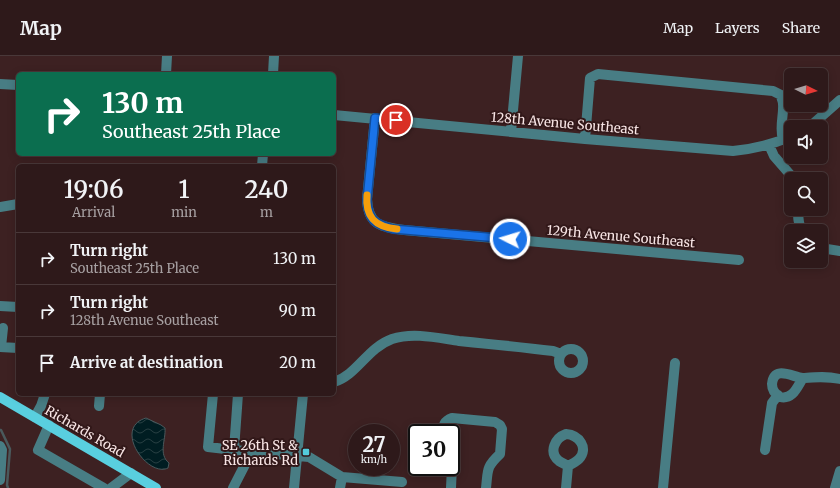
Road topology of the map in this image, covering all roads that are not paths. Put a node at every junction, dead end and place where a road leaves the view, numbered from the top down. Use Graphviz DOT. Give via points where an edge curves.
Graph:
graph roads {
  1 [pos="167,56"];
  2 [pos="274,56"];
  3 [pos="518,56"];
  4 [pos="166,72"];
  5 [pos="273,72"];
  6 [pos="0,84"];
  7 [pos="16,85"];
  8 [pos="840,100"];
  9 [pos="336,115"];
  10 [pos="375,118"];
  11 [pos="817,120"];
  12 [pos="511,132"];
  13 [pos="784,136"];
  14 [pos="584,139"];
  15 [pos="784,139"];
  16 [pos="769,145"];
  17 [pos="788,172"];
  18 [pos="16,204"];
  19 [pos="0,207"];
  20 [pos="828,249"];
  21 [pos="840,251"];
  22 [pos="739,260"];
  23 [pos="0,306"];
  24 [pos="16,308"];
  25 [pos="3,328"];
  26 [pos="1,347"];
  27 [pos="16,348"];
  28 [pos="561,354"];
  29 [pos="675,363"];
  30 [pos="803,378"];
  31 [pos="840,379"];
  32 [pos="336,382"];
  33 [pos="778,395"];
  34 [pos="44,396"];
  35 [pos="100,396"];
  36 [pos="214,396"];
  37 [pos="238,396"];
  38 [pos="303,396"];
  39 [pos="0,398"];
  40 [pos="99,406"];
  41 [pos="35,417"];
  42 [pos="443,424"];
  43 [pos="49,425"];
  44 [pos="0,446"];
  45 [pos="234,450"];
  46 [pos="764,450"];
  47 [pos="252,452"];
  48 [pos="297,456"];
  49 [pos="568,466"];
  50 [pos="840,470"];
  51 [pos="131,473"];
  52 [pos="451,476"];
  53 [pos="342,478"];
  54 [pos="0,480"];
  55 [pos="402,482"];
  56 [pos="104,488"];
  57 [pos="110,488"];
  58 [pos="156,488"];
  59 [pos="233,488"];
  60 [pos="294,488"];
  61 [pos="340,488"];
  62 [pos="450,488"];
  63 [pos="486,488"];
  64 [pos="566,488"];
  65 [pos="663,488"];
  66 [pos="835,488"];
  1 -- 4 [label="street"];
  2 -- 5 [label="street"];
  3 -- 12 [label="street"];
  6 -- 7 [label="street"];
  8 -- 11 [label="street"];
  9 -- 10 [label="street, 128th Avenue Southeast"];
  10 -- 12 [label="street, 128th Avenue Southeast"];
  10 -- 22 [label="street, 129th Avenue Southeast" via="367,208 371,218 379,224 393,229"];
  12 -- 14 [label="street, 128th Avenue Southeast"];
  13 -- 14 [label="street" via="781,134 781,95 773,91 598,74 590,78"];
  14 -- 16 [label="street, 128th Avenue Southeast" via="733,151"];
  15 -- 16 [label="street, 128th Avenue Southeast"];
  16 -- 17 [label="street" via="774,156"];
  18 -- 19 [label="street"];
  20 -- 21 [label="street"];
  23 -- 24 [label="street"];
  25 -- 26 [label="street"];
  26 -- 27 [label="street"];
  28 -- 32 [label="street" via="537,349 403,337 380,345 342,380"];
  29 -- 65 [label="street"];
  30 -- 31 [label="street" via="815,376"];
  30 -- 33 [label="street" via="790,396"];
  30 -- 33 [label="street" via="783,373 776,376 772,386"];
  33 -- 46 [label="street" via="772,404"];
  34 -- 41 [label="street"];
  35 -- 40 [label="street"];
  36 -- 45 [label="street" via="208,447"];
  37 -- 45 [label="street"];
  38 -- 48 [label="street"];
  39 -- 41 [label="main road, Richards Road"];
  41 -- 43 [label="main road, Richards Road"];
  42 -- 63 [label="street" via="452,418 495,422 500,425 500,454 488,468"];
  43 -- 51 [label="main road, Richards Road"];
  43 -- 56 [label="street" via="38,450"];
  44 -- 54 [label="street"];
  45 -- 47 [label="street"];
  47 -- 48 [label="street"];
  47 -- 59 [label="street"];
  48 -- 53 [label="street" via="309,457"];
  48 -- 60 [label="street"];
  49 -- 64 [label="street"];
  50 -- 66 [label="street"];
  51 -- 57 [label="street"];
  51 -- 58 [label="main road, Richards Road"];
  52 -- 62 [label="street"];
  53 -- 55 [label="street"];
  53 -- 61 [label="street"];
}
